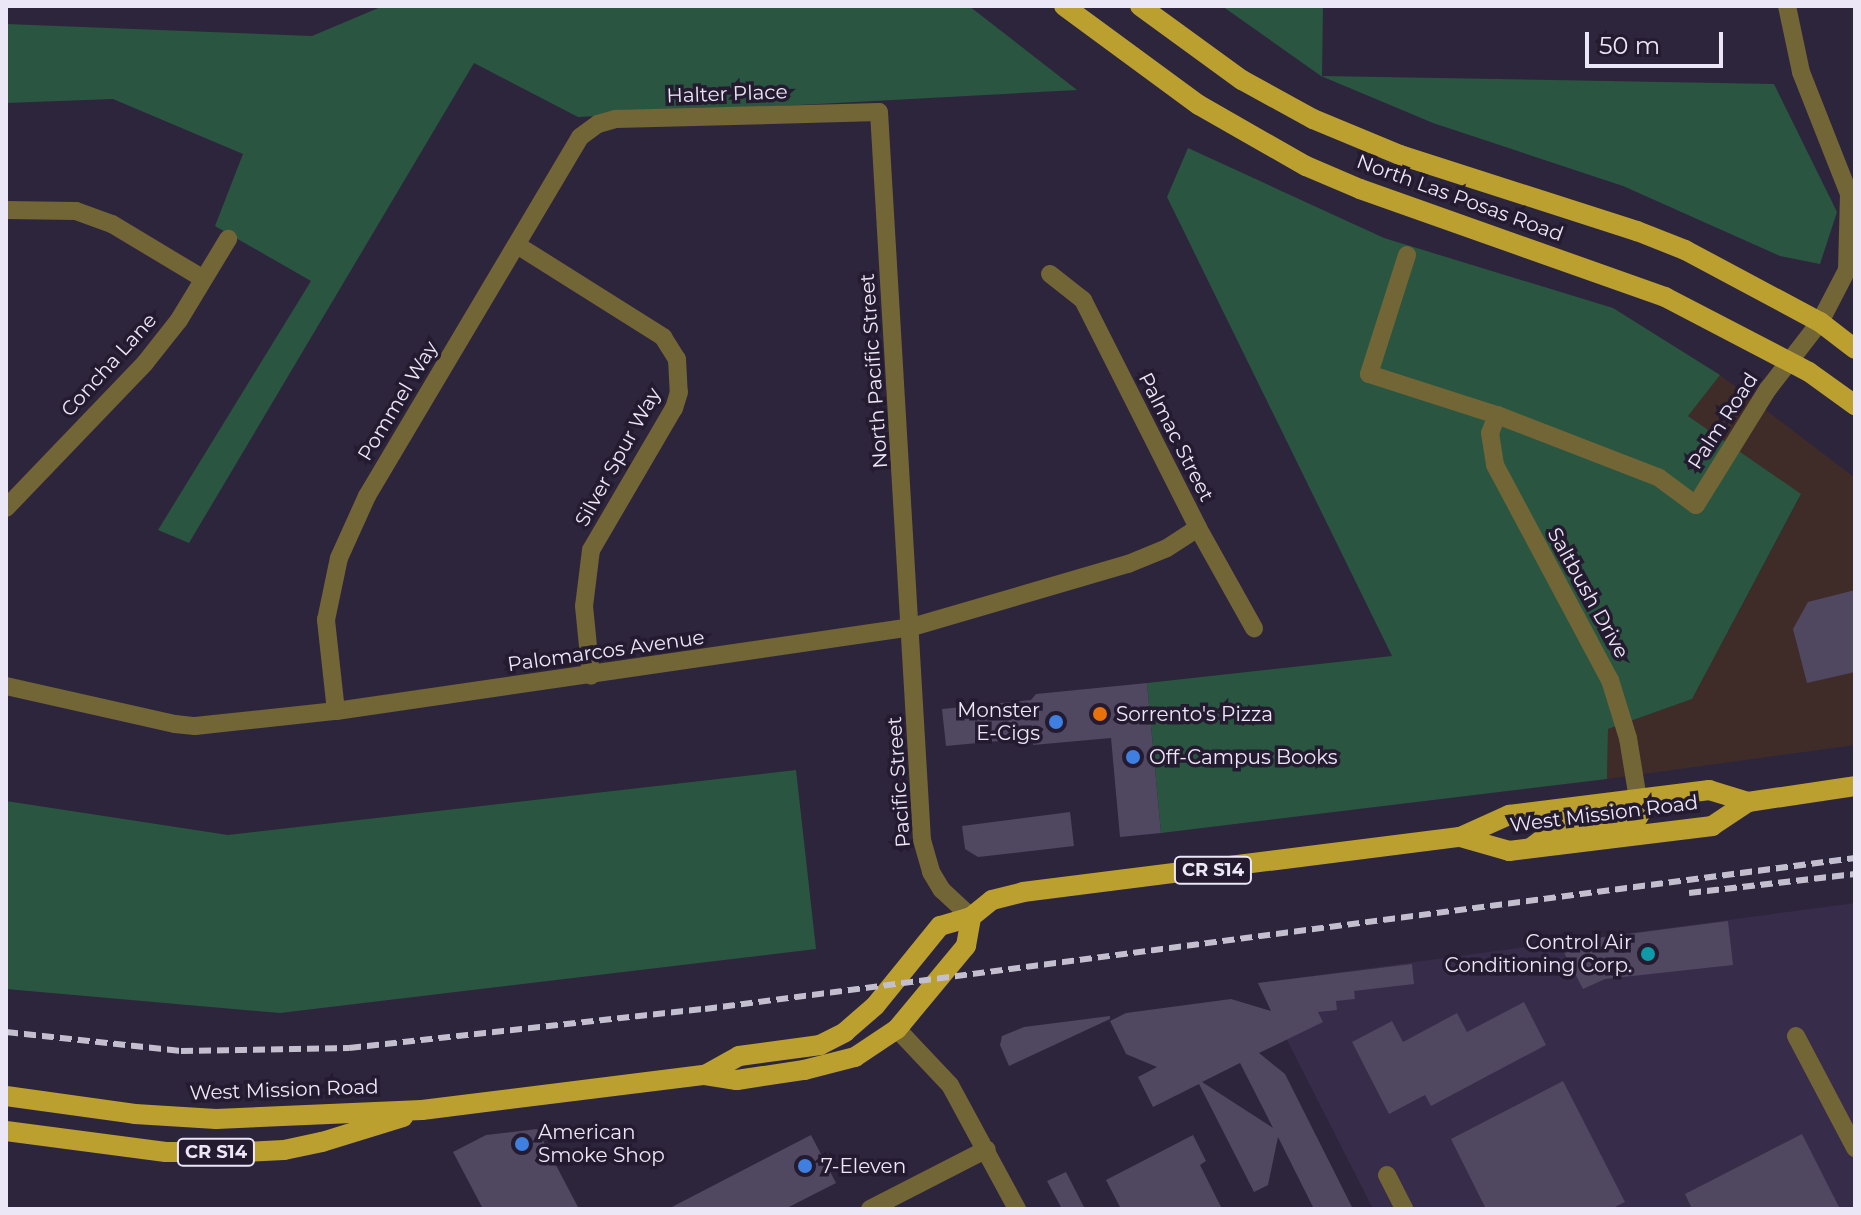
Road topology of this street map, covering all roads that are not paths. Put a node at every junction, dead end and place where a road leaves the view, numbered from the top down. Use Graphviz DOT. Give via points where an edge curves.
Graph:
graph roads {
  1 [pos="1064,6"];
  2 [pos="1140,6"];
  3 [pos="1787,6"];
  4 [pos="879,112"];
  5 [pos="580,137"];
  6 [pos="6,210"];
  7 [pos="228,239"];
  8 [pos="517,245"];
  9 [pos="1407,255"];
  10 [pos="1050,274"];
  11 [pos="202,278"];
  12 [pos="1820,322"];
  13 [pos="1855,349"];
  14 [pos="1790,362"];
  15 [pos="1855,405"];
  16 [pos="1497,415"];
  17 [pos="7,504"];
  18 [pos="1198,528"];
  19 [pos="912,627"];
  20 [pos="1254,628"];
  21 [pos="591,676"];
  22 [pos="6,686"];
  23 [pos="336,711"];
  24 [pos="1855,786"];
  25 [pos="1638,799"];
  26 [pos="1748,802"];
  27 [pos="1460,837"];
  28 [pos="1529,849"];
  29 [pos="971,917"];
  30 [pos="897,1029"];
  31 [pos="1796,1036"];
  32 [pos="705,1075"];
  33 [pos="6,1096"];
  34 [pos="422,1110"];
  35 [pos="6,1131"];
  36 [pos="1855,1148"];
  37 [pos="987,1149"];
  38 [pos="1387,1175"];
  39 [pos="870,1209"];
  40 [pos="1017,1209"];
  41 [pos="1404,1209"];
  1 -- 14 [label="main road, North Las Posas Road" via="1199,105 1306,166 1646,289"];
  2 -- 12 [label="main road, North Las Posas Road" via="1242,80 1325,124 1400,155 1685,250"];
  3 -- 12 [label="street" via="1801,72 1849,194 1847,270"];
  4 -- 5 [label="street, Halter Place" via="616,119"];
  4 -- 19 [label="street, North Pacific Street"];
  5 -- 8 [label="street, Pommel Way"];
  6 -- 11 [label="street" via="76,211 112,224"];
  7 -- 11 [label="street, Concha Lane"];
  8 -- 21 [label="street, Silver Spur Way" via="663,337 677,359 679,392 674,408 591,550 584,606"];
  8 -- 23 [label="street, Pommel Way" via="367,496 339,558 326,620"];
  9 -- 16 [label="street" via="1369,374"];
  10 -- 18 [label="street, Palmac Street" via="1083,300"];
  11 -- 17 [label="street, Concha Lane" via="179,320 145,363"];
  12 -- 13 [label="main road, North Las Posas Road"];
  12 -- 14 [label="street, Palm Road"];
  14 -- 15 [label="main road, North Las Posas Road"];
  14 -- 16 [label="street, Palm Road" via="1696,505 1658,477"];
  16 -- 25 [label="street, Saltbush Drive" via="1490,433 1495,465 1610,680 1628,738"];
  18 -- 19 [label="street, Palomarcos Avenue" via="1128,564"];
  18 -- 20 [label="street, Palmac Street"];
  19 -- 21 [label="street, Palomarcos Avenue"];
  19 -- 29 [label="street, Pacific Street" via="922,840 942,890"];
  21 -- 23 [label="street, Palomarcos Avenue"];
  22 -- 23 [label="street, Palomarcos Avenue" via="195,726"];
  24 -- 26 [label="main road, West Mission Road / CR S14"];
  25 -- 26 [label="main road, West Mission Road / CR S14" via="1709,790"];
  25 -- 27 [label="main road, West Mission Road / CR S14" via="1509,815"];
  25 -- 28 [label="main road" via="1638,817 1556,829"];
  26 -- 28 [label="main road, West Mission Road / CR S14" via="1712,826"];
  27 -- 28 [label="main road, West Mission Road / CR S14" via="1509,851"];
  27 -- 29 [label="main road, West Mission Road / CR S14" via="1023,892 992,900"];
  29 -- 30 [label="main road, West Mission Road / CR S14" via="966,946"];
  29 -- 32 [label="main road, West Mission Road / CR S14" via="940,926 875,1006 845,1032 820,1045 739,1056"];
  30 -- 32 [label="main road, West Mission Road / CR S14" via="874,1047 836,1063 737,1080"];
  30 -- 37 [label="street" via="950,1085"];
  31 -- 36 [label="street"];
  32 -- 34 [label="main road, West Mission Road / CR S14"];
  33 -- 34 [label="main road, West Mission Road / CR S14" via="216,1119"];
  34 -- 35 [label="main road, West Mission Road / CR S14" via="284,1150 166,1152"];
  37 -- 39 [label="street"];
  37 -- 40 [label="street"];
  38 -- 41 [label="street"];
}
